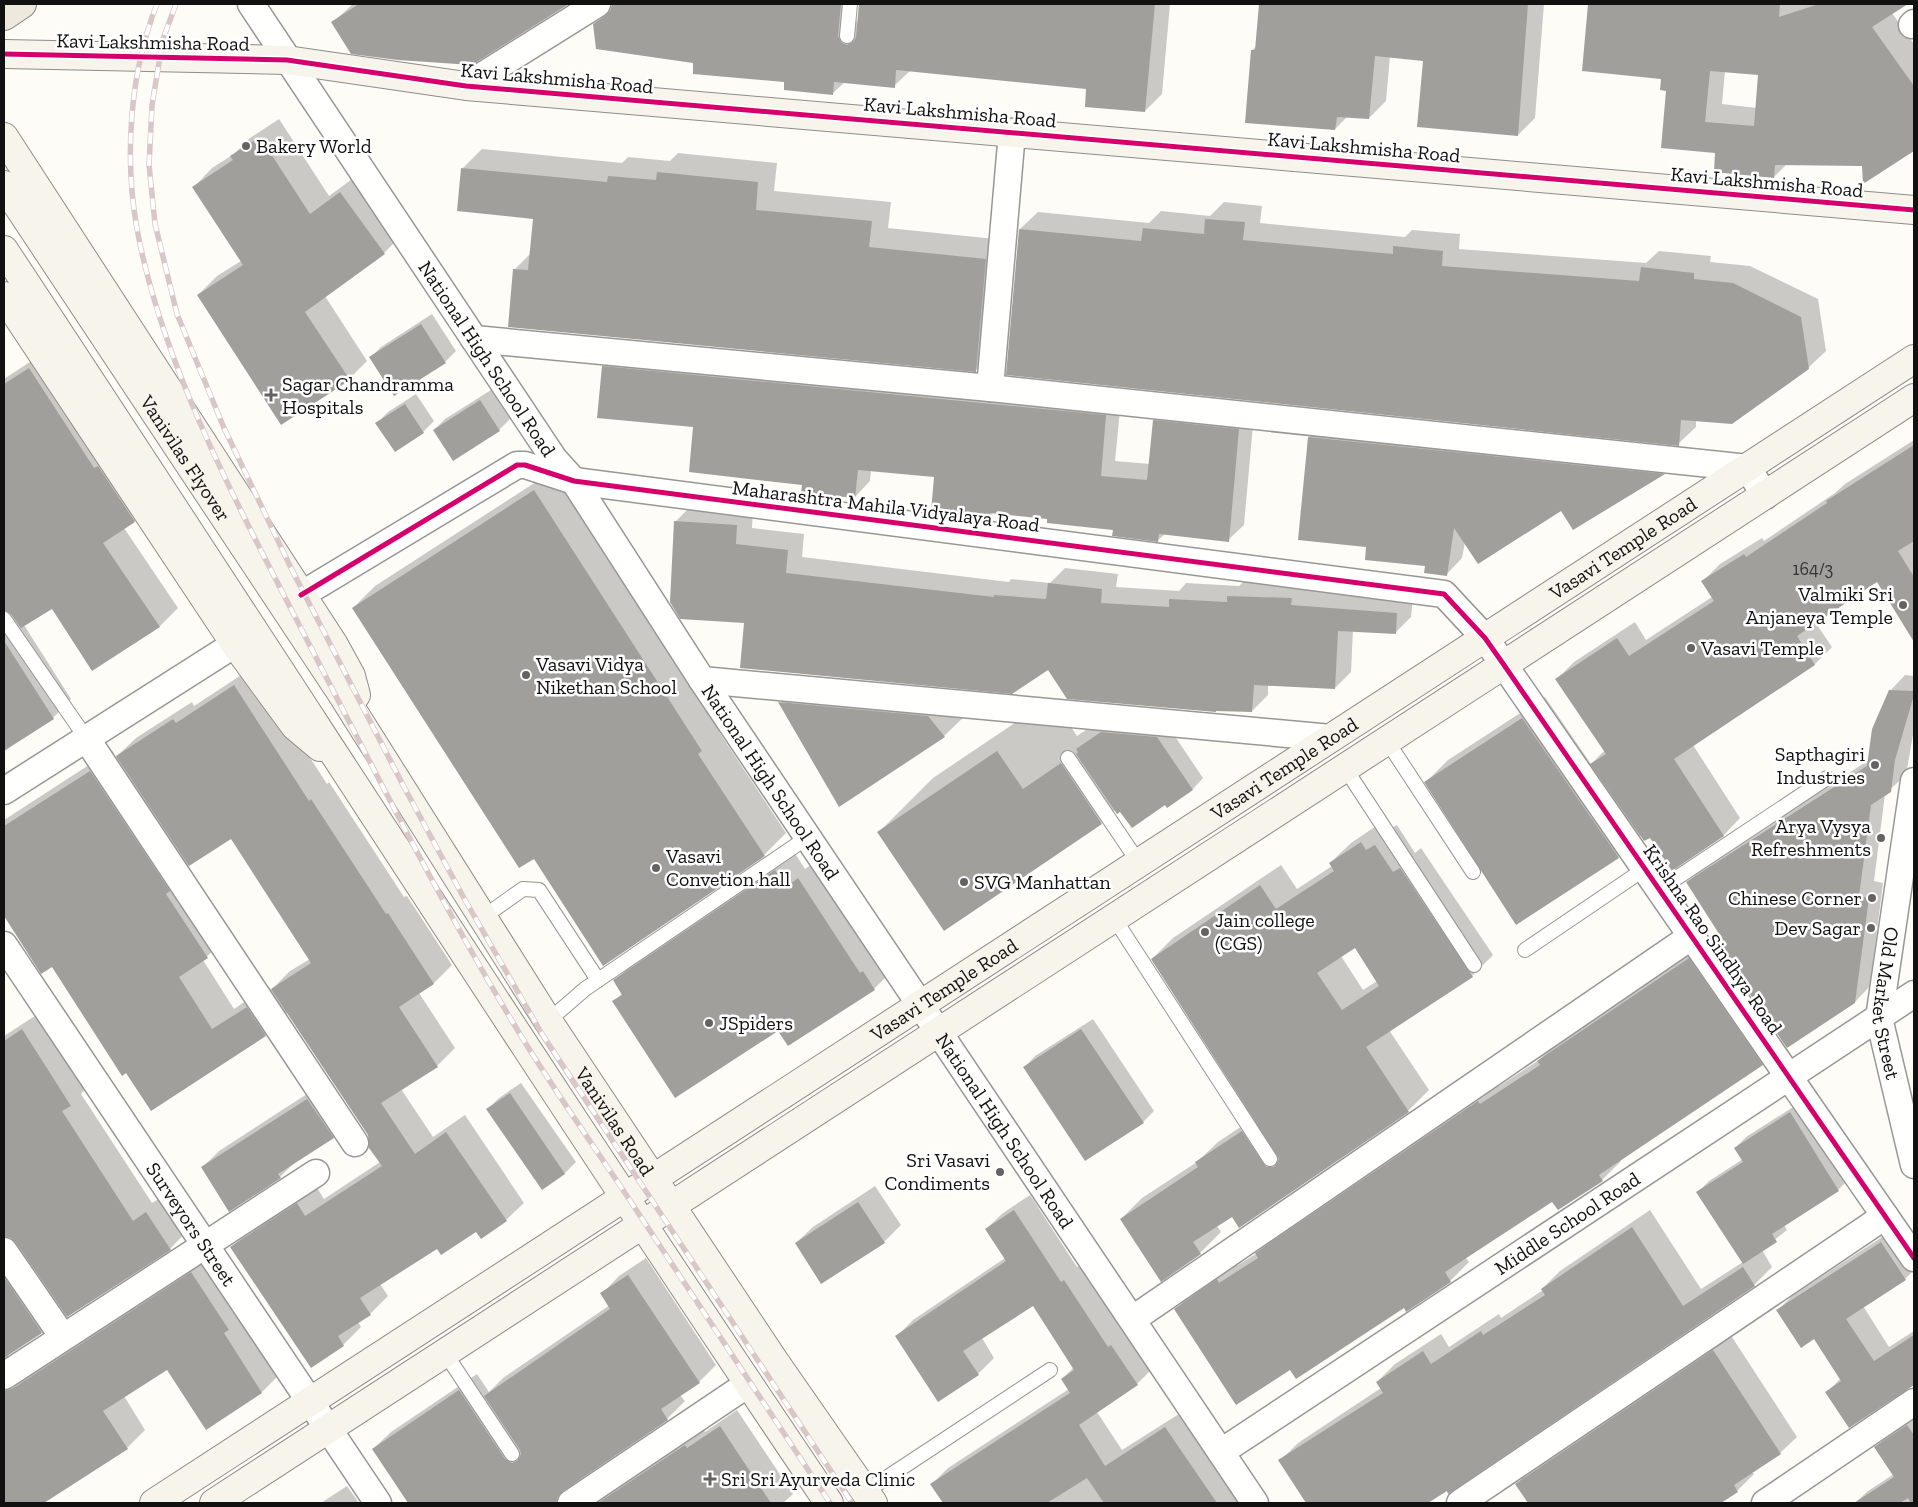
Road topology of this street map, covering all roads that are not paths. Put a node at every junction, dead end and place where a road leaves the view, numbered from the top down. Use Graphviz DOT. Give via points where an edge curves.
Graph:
graph roads {
  1 [pos="22,4"];
  2 [pos="597,4"];
  3 [pos="850,4"];
  4 [pos="258,6"];
  5 [pos="4,16"];
  6 [pos="847,36"];
  7 [pos="4,54"];
  8 [pos="287,60"];
  9 [pos="466,86"];
  10 [pos="1012,132"];
  11 [pos="4,137"];
  12 [pos="4,185"];
  13 [pos="1914,210"];
  14 [pos="4,250"];
  15 [pos="4,296"];
  16 [pos="474,339"];
  17 [pos="1914,359"];
  18 [pos="990,388"];
  19 [pos="1914,398"];
  20 [pos="1748,468"];
  21 [pos="574,480"];
  22 [pos="1765,496"];
  23 [pos="301,595"];
  24 [pos="4,619"];
  25 [pos="1485,638"];
  26 [pos="235,644"];
  27 [pos="1504,665"];
  28 [pos="702,680"];
  29 [pos="365,733"];
  30 [pos="86,738"];
  31 [pos="1331,738"];
  32 [pos="1387,741"];
  33 [pos="1068,758"];
  34 [pos="344,767"];
  35 [pos="1345,768"];
  36 [pos="1827,778"];
  37 [pos="1914,781"];
  38 [pos="4,791"];
  39 [pos="808,837"];
  40 [pos="1169,843"];
  41 [pos="1139,863"];
  42 [pos="1189,870"];
  43 [pos="1473,872"];
  44 [pos="1653,879"];
  45 [pos="482,918"];
  46 [pos="1114,918"];
  47 [pos="1692,936"];
  48 [pos="4,945"];
  49 [pos="1524,950"];
  50 [pos="1474,965"];
  51 [pos="598,980"];
  52 [pos="1914,994"];
  53 [pos="921,1005"];
  54 [pos="1879,1018"];
  55 [pos="548,1020"];
  56 [pos="939,1032"];
  57 [pos="1789,1076"];
  58 [pos="355,1144"];
  59 [pos="1270,1159"];
  60 [pos="1914,1165"];
  61 [pos="316,1173"];
  62 [pos="654,1178"];
  63 [pos="624,1198"];
  64 [pos="672,1206"];
  65 [pos="1885,1216"];
  66 [pos="642,1226"];
  67 [pos="206,1246"];
  68 [pos="4,1251"];
  69 [pos="1914,1258"];
  70 [pos="1133,1319"];
  71 [pos="63,1337"];
  72 [pos="445,1353"];
  73 [pos="1050,1370"];
  74 [pos="4,1376"];
  75 [pos="748,1384"];
  76 [pos="311,1401"];
  77 [pos="1914,1402"];
  78 [pos="329,1429"];
  79 [pos="1221,1452"];
  80 [pos="512,1454"];
  81 [pos="869,1498"];
  82 [pos="154,1503"];
  83 [pos="214,1503"];
  84 [pos="378,1503"];
  85 [pos="571,1503"];
  86 [pos="829,1503"];
  87 [pos="1255,1503"];
  88 [pos="1460,1503"];
  89 [pos="1765,1503"];
  1 -- 5 [label="main road"];
  2 -- 9 [label="street"];
  3 -- 6 [label="lane"];
  4 -- 8 [label="street, National High School Road"];
  7 -- 8 [label="main road, Kavi Lakshmisha Road"];
  8 -- 9 [label="main road, Kavi Lakshmisha Road"];
  8 -- 16 [label="street, National High School Road"];
  9 -- 10 [label="main road, Kavi Lakshmisha Road"];
  10 -- 13 [label="main road, Kavi Lakshmisha Road"];
  10 -- 18 [label="street"];
  11 -- 23 [label="main road"];
  12 -- 29 [label="main road, Vanivilas Flyover"];
  14 -- 34 [label="main road, Vanivilas Flyover"];
  15 -- 26 [label="main road"];
  16 -- 18 [label="street"];
  16 -- 21 [label="street, National High School Road" via="554,459"];
  17 -- 20 [label="main road, Vasavi Temple Road"];
  18 -- 20 [label="street"];
  19 -- 22 [label="main road, Vasavi Temple Road"];
  20 -- 22 [label="street"];
  20 -- 25 [label="main road, Vasavi Temple Road"];
  21 -- 23 [label="street, Maharashtra Mahila Vidyalaya Road" via="517,465"];
  21 -- 25 [label="street, Maharashtra Mahila Vidyalaya Road" via="1437,592 1449,597"];
  21 -- 28 [label="street, National High School Road"];
  22 -- 27 [label="main road, Vasavi Temple Road"];
  23 -- 29 [label="main road" via="351,676"];
  24 -- 30 [label="lane"];
  25 -- 27 [label="street, Krishna Rao Sindhya Road"];
  25 -- 31 [label="main road, Vasavi Temple Road"];
  26 -- 30 [label="street"];
  26 -- 34 [label="main road" via="295,726"];
  27 -- 32 [label="main road, Vasavi Temple Road"];
  27 -- 44 [label="street, Krishna Rao Sindhya Road"];
  28 -- 31 [label="street"];
  28 -- 39 [label="street, National High School Road"];
  29 -- 45 [label="main road, Vanivilas Road"];
  30 -- 38 [label="street"];
  30 -- 58 [label="street"];
  31 -- 40 [label="main road, Vasavi Temple Road"];
  32 -- 35 [label="main road, Vasavi Temple Road"];
  32 -- 43 [label="lane"];
  33 -- 41 [label="lane"];
  34 -- 63 [label="main road, Vanivilas Road"];
  35 -- 42 [label="main road, Vasavi Temple Road"];
  35 -- 50 [label="lane"];
  36 -- 44 [label="lane"];
  37 -- 54 [label="street, Old Market Street"];
  39 -- 51 [label="lane"];
  39 -- 53 [label="street, National High School Road"];
  40 -- 41 [label="main road, Vasavi Temple Road"];
  40 -- 42 [label="main road"];
  41 -- 53 [label="main road, Vasavi Temple Road"];
  42 -- 46 [label="main road, Vasavi Temple Road"];
  44 -- 47 [label="street, Krishna Rao Sindhya Road"];
  44 -- 49 [label="lane"];
  45 -- 51 [label="lane" via="523,889 539,890"];
  45 -- 55 [label="main road, Vanivilas Road"];
  46 -- 56 [label="main road, Vasavi Temple Road"];
  46 -- 59 [label="lane"];
  47 -- 57 [label="street, Krishna Rao Sindhya Road"];
  47 -- 70 [label="street"];
  48 -- 67 [label="street, Surveyors Street"];
  51 -- 55 [label="lane"];
  52 -- 54 [label="street, Middle School Road"];
  53 -- 56 [label="street, National High School Road"];
  53 -- 62 [label="main road, Vasavi Temple Road"];
  54 -- 57 [label="street, Middle School Road"];
  54 -- 60 [label="street, Old Market Street"];
  55 -- 62 [label="main road, Vanivilas Road"];
  56 -- 64 [label="main road, Vasavi Temple Road"];
  56 -- 70 [label="street, National High School Road"];
  57 -- 65 [label="street, Krishna Rao Sindhya Road"];
  57 -- 79 [label="street, Middle School Road"];
  61 -- 67 [label="street"];
  62 -- 63 [label="main road, Vasavi Temple Road"];
  62 -- 64 [label="main road, Vanivilas Road"];
  63 -- 66 [label="main road, Vanivilas Road"];
  63 -- 76 [label="main road, Vasavi Temple Road"];
  64 -- 66 [label="main road, Vasavi Temple Road"];
  64 -- 81 [label="main road, Vanivilas Road"];
  65 -- 69 [label="street, Krishna Rao Sindhya Road"];
  65 -- 88 [label="street"];
  66 -- 72 [label="main road, Vasavi Temple Road"];
  66 -- 75 [label="main road, Vanivilas Road"];
  67 -- 71 [label="street"];
  67 -- 76 [label="street, Surveyors Street"];
  68 -- 71 [label="street"];
  70 -- 79 [label="street, National High School Road"];
  71 -- 74 [label="street"];
  72 -- 78 [label="main road, Vasavi Temple Road"];
  72 -- 80 [label="lane"];
  73 -- 81 [label="lane"];
  75 -- 85 [label="street"];
  75 -- 86 [label="main road, Vanivilas Road"];
  76 -- 78 [label="street, Surveyors Street"];
  76 -- 82 [label="main road, Vasavi Temple Road"];
  77 -- 89 [label="street"];
  78 -- 83 [label="main road, Vasavi Temple Road"];
  78 -- 84 [label="street, Surveyors Street"];
  79 -- 87 [label="street, National High School Road"];
}
